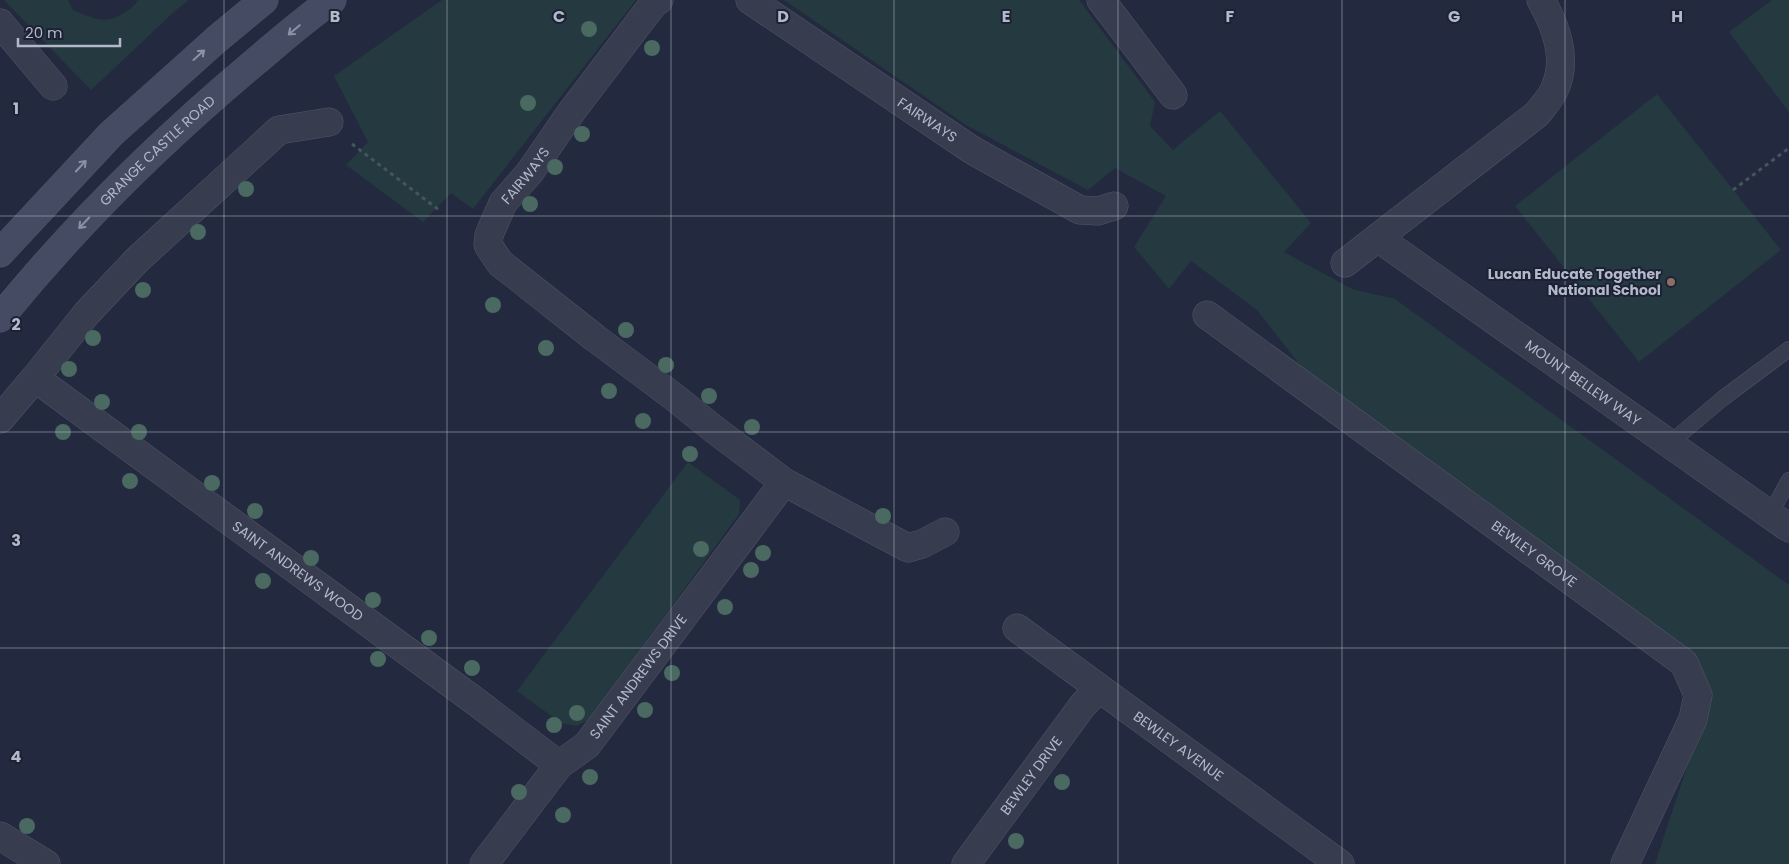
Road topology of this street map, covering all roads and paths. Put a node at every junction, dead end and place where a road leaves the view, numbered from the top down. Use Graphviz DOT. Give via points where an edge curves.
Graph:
graph roads {
  1 [pos="264,0"];
  2 [pos="332,0"];
  3 [pos="659,0"];
  4 [pos="750,0"];
  5 [pos="1101,0"];
  6 [pos="1540,0"];
  7 [pos="0,23"];
  8 [pos="53,86"];
  9 [pos="1173,94"];
  10 [pos="329,122"];
  11 [pos="350,142"];
  12 [pos="1789,148"];
  13 [pos="1733,190"];
  14 [pos="1114,206"];
  15 [pos="439,210"];
  16 [pos="1378,238"];
  17 [pos="0,253"];
  18 [pos="1344,263"];
  19 [pos="1207,315"];
  20 [pos="0,318"];
  21 [pos="1789,348"];
  22 [pos="35,378"];
  23 [pos="0,419"];
  24 [pos="1670,444"];
  25 [pos="1789,480"];
  26 [pos="784,482"];
  27 [pos="1780,521"];
  28 [pos="945,532"];
  29 [pos="1017,628"];
  30 [pos="1099,688"];
  31 [pos="559,765"];
  32 [pos="0,836"];
  33 [pos="46,864"];
  34 [pos="484,864"];
  35 [pos="966,864"];
  36 [pos="1340,864"];
  37 [pos="1625,864"];
  17 -- 1 [label="main road, one-way" via="111,134"];
  2 -- 20 [label="main road, GRANGE CASTLE ROAD, one-way" via="225,88 126,178 29,282"];
  3 -- 26 [label="street, FAIRWAYS" via="530,172 503,203 488,245 500,263"];
  4 -- 14 [label="street, FAIRWAYS" via="972,150 1080,210"];
  5 -- 9 [label="street"];
  6 -- 16 [label="street" via="1553,22 1562,61 1555,89 1537,114"];
  7 -- 8 [label="street"];
  10 -- 22 [label="street" via="279,130 137,260 87,313"];
  11 -- 15 [label="path"];
  12 -- 13 [label="path"];
  16 -- 18 [label="street"];
  16 -- 24 [label="street, MOUNT BELLEW WAY"];
  19 -- 37 [label="street, BEWLEY GROVE" via="1684,663 1698,695 1693,719"];
  21 -- 24 [label="lane"];
  22 -- 23 [label="street"];
  22 -- 31 [label="street, SAINT ANDREWS WOOD"];
  24 -- 27 [label="street, MOUNT BELLEW WAY"];
  25 -- 27 [label="lane"];
  26 -- 28 [label="street" via="908,548"];
  26 -- 31 [label="street, SAINT ANDREWS DRIVE" via="586,745"];
  29 -- 30 [label="street, BEWLEY AVENUE"];
  30 -- 35 [label="street, BEWLEY DRIVE" via="1083,705"];
  30 -- 36 [label="street, BEWLEY AVENUE"];
  31 -- 34 [label="street, SAINT ANDREWS DRIVE"];
  32 -- 33 [label="street"];
}
